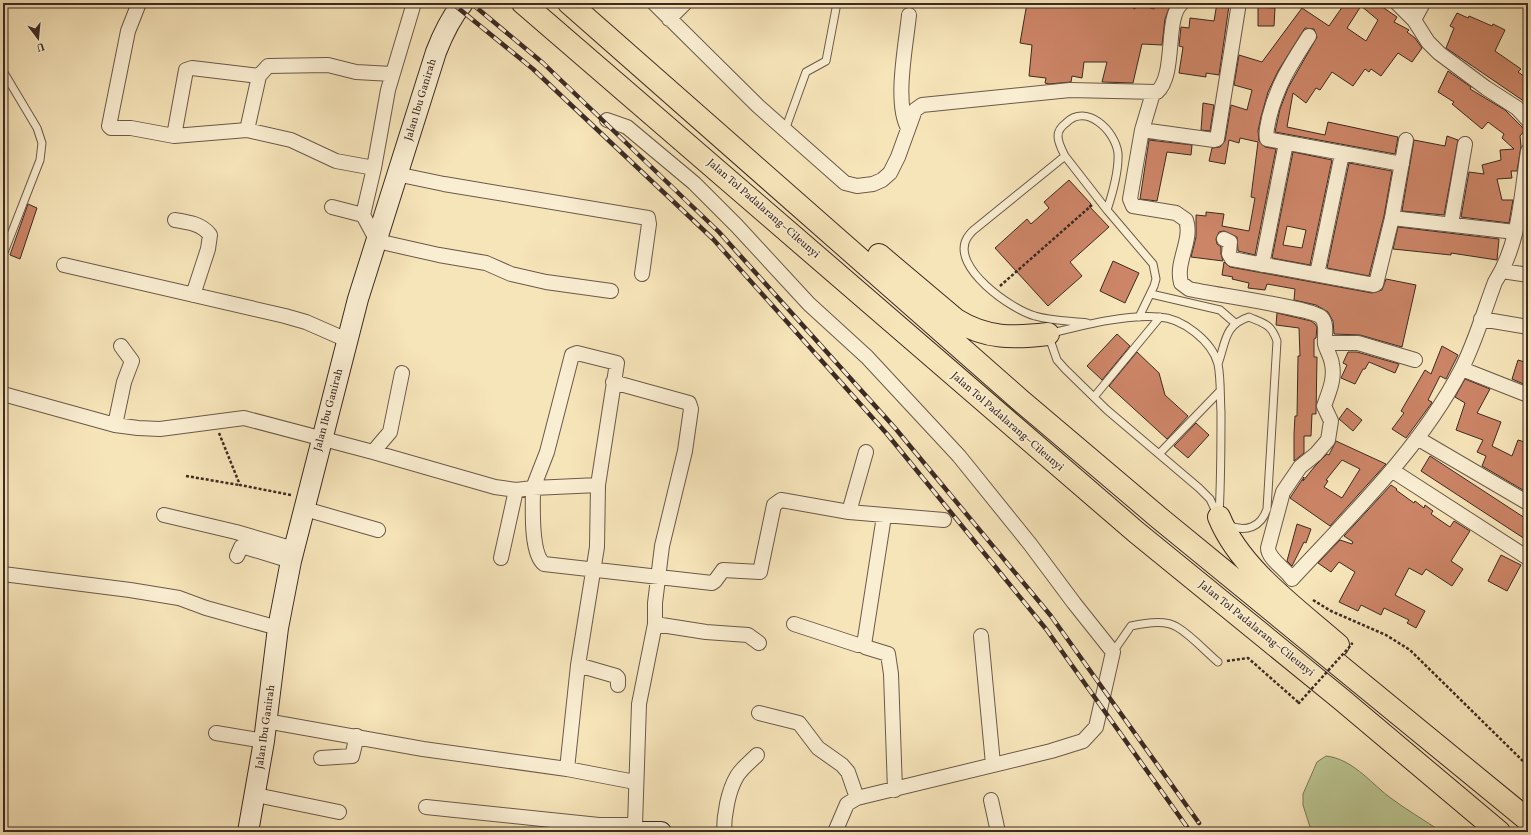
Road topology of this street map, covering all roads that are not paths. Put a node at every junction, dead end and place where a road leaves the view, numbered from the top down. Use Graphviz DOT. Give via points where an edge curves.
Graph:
graph roads {
  1 [pos="139,3"];
  2 [pos="414,3"];
  3 [pos="523,3"];
  4 [pos="569,3"];
  5 [pos="654,3"];
  6 [pos="685,3"];
  7 [pos="837,3"];
  8 [pos="1182,3"];
  9 [pos="1237,3"];
  10 [pos="1396,3"];
  11 [pos="1423,3"];
  12 [pos="460,7"];
  13 [pos="909,15"];
  14 [pos="669,19"];
  15 [pos="1414,20"];
  16 [pos="1309,36"];
  17 [pos="3,71"];
  18 [pos="392,74"];
  19 [pos="259,76"];
  20 [pos="1153,93"];
  21 [pos="607,120"];
  22 [pos="1528,120"];
  23 [pos="908,128"];
  24 [pos="247,130"];
  25 [pos="785,130"];
  26 [pos="1142,130"];
  27 [pos="174,136"];
  28 [pos="1406,140"];
  29 [pos="1286,143"];
  30 [pos="1465,144"];
  31 [pos="1528,151"];
  32 [pos="1342,154"];
  33 [pos="1065,156"];
  34 [pos="1402,164"];
  35 [pos="374,168"];
  36 [pos="396,174"];
  37 [pos="786,192"];
  38 [pos="332,207"];
  39 [pos="1107,210"];
  40 [pos="363,215"];
  41 [pos="1392,218"];
  42 [pos="175,220"];
  43 [pos="1451,224"];
  44 [pos="1514,232"];
  45 [pos="1224,239"];
  46 [pos="377,241"];
  47 [pos="3,255"];
  48 [pos="64,265"];
  49 [pos="1262,265"];
  50 [pos="1502,271"];
  51 [pos="642,274"];
  52 [pos="1317,274"];
  53 [pos="1528,275"];
  54 [pos="611,291"];
  55 [pos="1152,294"];
  56 [pos="193,295"];
  57 [pos="1139,317"];
  58 [pos="1160,317"];
  59 [pos="1481,319"];
  60 [pos="1093,323"];
  61 [pos="1235,323"];
  62 [pos="1528,327"];
  63 [pos="1048,334"];
  64 [pos="347,340"];
  65 [pos="1325,343"];
  66 [pos="121,346"];
  67 [pos="1415,360"];
  68 [pos="1218,364"];
  69 [pos="1462,369"];
  70 [pos="402,373"];
  71 [pos="613,382"];
  72 [pos="1220,391"];
  73 [pos="3,394"];
  74 [pos="1528,395"];
  75 [pos="1094,397"];
  76 [pos="116,425"];
  77 [pos="321,438"];
  78 [pos="1418,438"];
  79 [pos="373,452"];
  80 [pos="866,452"];
  81 [pos="1159,454"];
  82 [pos="1393,471"];
  83 [pos="598,485"];
  84 [pos="533,488"];
  85 [pos="516,490"];
  86 [pos="1528,503"];
  87 [pos="306,504"];
  88 [pos="849,512"];
  89 [pos="164,515"];
  90 [pos="884,516"];
  91 [pos="1219,518"];
  92 [pos="944,520"];
  93 [pos="378,530"];
  94 [pos="293,555"];
  95 [pos="237,556"];
  96 [pos="500,558"];
  97 [pos="1528,558"];
  98 [pos="593,571"];
  99 [pos="3,574"];
  100 [pos="658,577"];
  101 [pos="655,624"];
  102 [pos="794,624"];
  103 [pos="278,628"];
  104 [pos="981,636"];
  105 [pos="759,643"];
  106 [pos="864,645"];
  107 [pos="1113,652"];
  108 [pos="1218,662"];
  109 [pos="578,665"];
  110 [pos="618,685"];
  111 [pos="758,713"];
  112 [pos="266,721"];
  113 [pos="1410,723"];
  114 [pos="216,733"];
  115 [pos="357,736"];
  116 [pos="264,741"];
  117 [pos="757,755"];
  118 [pos="321,758"];
  119 [pos="993,764"];
  120 [pos="567,769"];
  121 [pos="635,782"];
  122 [pos="895,790"];
  123 [pos="256,795"];
  124 [pos="857,798"];
  125 [pos="991,800"];
  126 [pos="426,807"];
  127 [pos="339,812"];
  128 [pos="1528,820"];
  129 [pos="639,830"];
  130 [pos="248,832"];
  131 [pos="661,832"];
  132 [pos="724,832"];
  133 [pos="835,832"];
  134 [pos="998,832"];
  135 [pos="1499,832"];
  1 -- 27 [label="street" via="128,31 109,126 114,129 131,128"];
  2 -- 18 [label="street"];
  3 -- 135 [label="highway, Jalan Tol Padalarang–Cileunyi" via="1136,532 1342,699"];
  4 -- 37 [label="highway"];
  5 -- 14 [label="street"];
  6 -- 14 [label="street"];
  7 -- 25 [label="lane" via="826,61 806,72"];
  8 -- 20 [label="street" via="1175,13 1164,83"];
  9 -- 26 [label="street" via="1217,139"];
  10 -- 15 [label="street"];
  11 -- 15 [label="street"];
  12 -- 36 [label="main road, Jalan Ibu Ganirah" via="443,34 436,52 416,120"];
  13 -- 23 [label="street" via="901,104 903,119"];
  14 -- 25 [label="street"];
  15 -- 22 [label="street" via="1428,42 1439,53 1517,108"];
  16 -- 29 [label="street" via="1279,85 1266,134 1270,140"];
  17 -- 47 [label="lane" via="37,128 42,143 40,160"];
  18 -- 19 [label="street" via="356,72 328,65 270,65"];
  18 -- 35 [label="street"];
  19 -- 24 [label="street"];
  19 -- 27 [label="street" via="192,68 186,70"];
  20 -- 23 [label="street" via="1070,90 922,105 915,110"];
  20 -- 26 [label="street"];
  21 -- 107 [label="street" via="627,127 694,183 809,304 867,357 959,456"];
  23 -- 25 [label="street" via="890,173 873,184 857,186 845,183"];
  24 -- 27 [label="street"];
  24 -- 35 [label="street" via="291,140 336,161"];
  26 -- 65 [label="street" via="1130,199 1133,206 1176,213 1186,220 1187,233 1180,269 1182,283 1189,289 1288,307 1320,316 1325,330"];
  28 -- 34 [label="street"];
  29 -- 32 [label="street"];
  29 -- 49 [label="street"];
  30 -- 43 [label="street"];
  31 -- 44 [label="street" via="1521,208"];
  32 -- 34 [label="street"];
  32 -- 52 [label="street"];
  33 -- 39 [label="lane"];
  33 -- 39 [label="lane" via="1058,134 1072,117 1080,114 1088,116 1107,130 1115,142 1118,161"];
  33 -- 60 [label="lane" via="975,229 966,238 965,253 969,266 993,292 1015,308 1035,316"];
  34 -- 41 [label="street"];
  35 -- 40 [label="street"];
  36 -- 46 [label="main road, Jalan Ibu Ganirah"];
  36 -- 51 [label="street" via="648,218"];
  37 -- 63 [label="highway" via="826,211 956,320 969,328 997,336"];
  37 -- 113 [label="highway" via="1020,400 1158,517"];
  38 -- 40 [label="street"];
  39 -- 55 [label="lane" via="1153,264 1156,279"];
  40 -- 46 [label="street"];
  41 -- 43 [label="street"];
  41 -- 52 [label="street" via="1376,284"];
  42 -- 56 [label="street" via="192,223 210,235"];
  43 -- 44 [label="street"];
  44 -- 50 [label="street"];
  45 -- 49 [label="street" via="1230,242 1229,254 1232,259"];
  46 -- 54 [label="street" via="486,263 511,274 539,280"];
  46 -- 64 [label="main road, Jalan Ibu Ganirah"];
  48 -- 56 [label="street"];
  49 -- 52 [label="street"];
  50 -- 53 [label="street"];
  50 -- 59 [label="street" via="1495,282"];
  55 -- 57 [label="lane"];
  55 -- 61 [label="lane" via="1220,310"];
  56 -- 64 [label="street" via="306,322"];
  57 -- 58 [label="lane"];
  57 -- 60 [label="lane"];
  58 -- 68 [label="lane" via="1180,323 1198,334"];
  58 -- 75 [label="lane"];
  59 -- 62 [label="street"];
  59 -- 69 [label="street"];
  60 -- 63 [label="lane"];
  61 -- 68 [label="lane" via="1226,335"];
  61 -- 91 [label="lane" via="1249,317 1266,324 1273,330 1277,341 1267,509 1260,523 1246,529 1234,528"];
  63 -- 75 [label="lane" via="1057,360"];
  64 -- 77 [label="main road, Jalan Ibu Ganirah"];
  65 -- 67 [label="street" via="1358,343"];
  65 -- 82 [label="street" via="1333,375 1324,406 1331,421 1330,434 1316,454 1300,467 1283,492 1268,552 1292,578"];
  66 -- 76 [label="street" via="132,361 124,382"];
  68 -- 72 [label="lane"];
  69 -- 74 [label="street"];
  69 -- 78 [label="street"];
  70 -- 79 [label="street" via="390,432"];
  71 -- 83 [label="street"];
  71 -- 84 [label="street" via="616,362 573,354 547,452"];
  71 -- 100 [label="street" via="689,403 691,409 685,451 662,546"];
  72 -- 81 [label="lane"];
  72 -- 91 [label="lane" via="1222,462"];
  73 -- 76 [label="street"];
  75 -- 81 [label="lane"];
  76 -- 77 [label="street" via="160,429 244,418"];
  77 -- 79 [label="street"];
  77 -- 87 [label="main road, Jalan Ibu Ganirah"];
  78 -- 82 [label="street"];
  78 -- 86 [label="street"];
  79 -- 85 [label="street" via="495,487"];
  80 -- 88 [label="street"];
  81 -- 91 [label="lane" via="1210,499"];
  82 -- 97 [label="street"];
  83 -- 84 [label="street"];
  83 -- 98 [label="street" via="598,530"];
  84 -- 85 [label="street"];
  84 -- 98 [label="street" via="535,547 540,562"];
  85 -- 96 [label="street"];
  87 -- 93 [label="street"];
  87 -- 94 [label="main road, Jalan Ibu Ganirah"];
  88 -- 90 [label="street"];
  88 -- 100 [label="street" via="784,500 777,501 760,572 722,570 712,583"];
  89 -- 94 [label="street" via="236,532"];
  90 -- 92 [label="street"];
  90 -- 106 [label="street"];
  91 -- 113 [label="highway" via="1225,532 1266,582 1384,686"];
  94 -- 95 [label="street" via="240,547"];
  94 -- 103 [label="main road, Jalan Ibu Ganirah"];
  98 -- 100 [label="street"];
  98 -- 109 [label="street"];
  99 -- 103 [label="street" via="179,598"];
  100 -- 101 [label="street"];
  101 -- 105 [label="street" via="748,635"];
  101 -- 121 [label="street" via="639,704"];
  102 -- 106 [label="street"];
  103 -- 112 [label="main road, Jalan Ibu Ganirah"];
  104 -- 119 [label="street"];
  106 -- 122 [label="street" via="888,654 889,657"];
  107 -- 108 [label="lane" via="1131,626 1145,623 1164,624 1176,626"];
  107 -- 119 [label="street" via="1096,727 1090,736 1075,744"];
  109 -- 110 [label="street" via="616,676"];
  109 -- 120 [label="street"];
  111 -- 124 [label="street" via="798,723 818,748 848,772"];
  112 -- 115 [label="street"];
  112 -- 116 [label="main road, Jalan Ibu Ganirah"];
  113 -- 128 [label="highway"];
  114 -- 116 [label="street"];
  115 -- 118 [label="street" via="352,756"];
  115 -- 120 [label="street" via="423,749"];
  116 -- 123 [label="main road, Jalan Ibu Ganirah"];
  117 -- 132 [label="street" via="737,776 724,820"];
  119 -- 122 [label="street"];
  120 -- 121 [label="street"];
  121 -- 129 [label="street"];
  122 -- 124 [label="street"];
  123 -- 127 [label="street"];
  123 -- 130 [label="main road, Jalan Ibu Ganirah"];
  124 -- 133 [label="street" via="847,804"];
  125 -- 134 [label="street"];
  126 -- 129 [label="street"];
  129 -- 131 [label="main road"];
}
